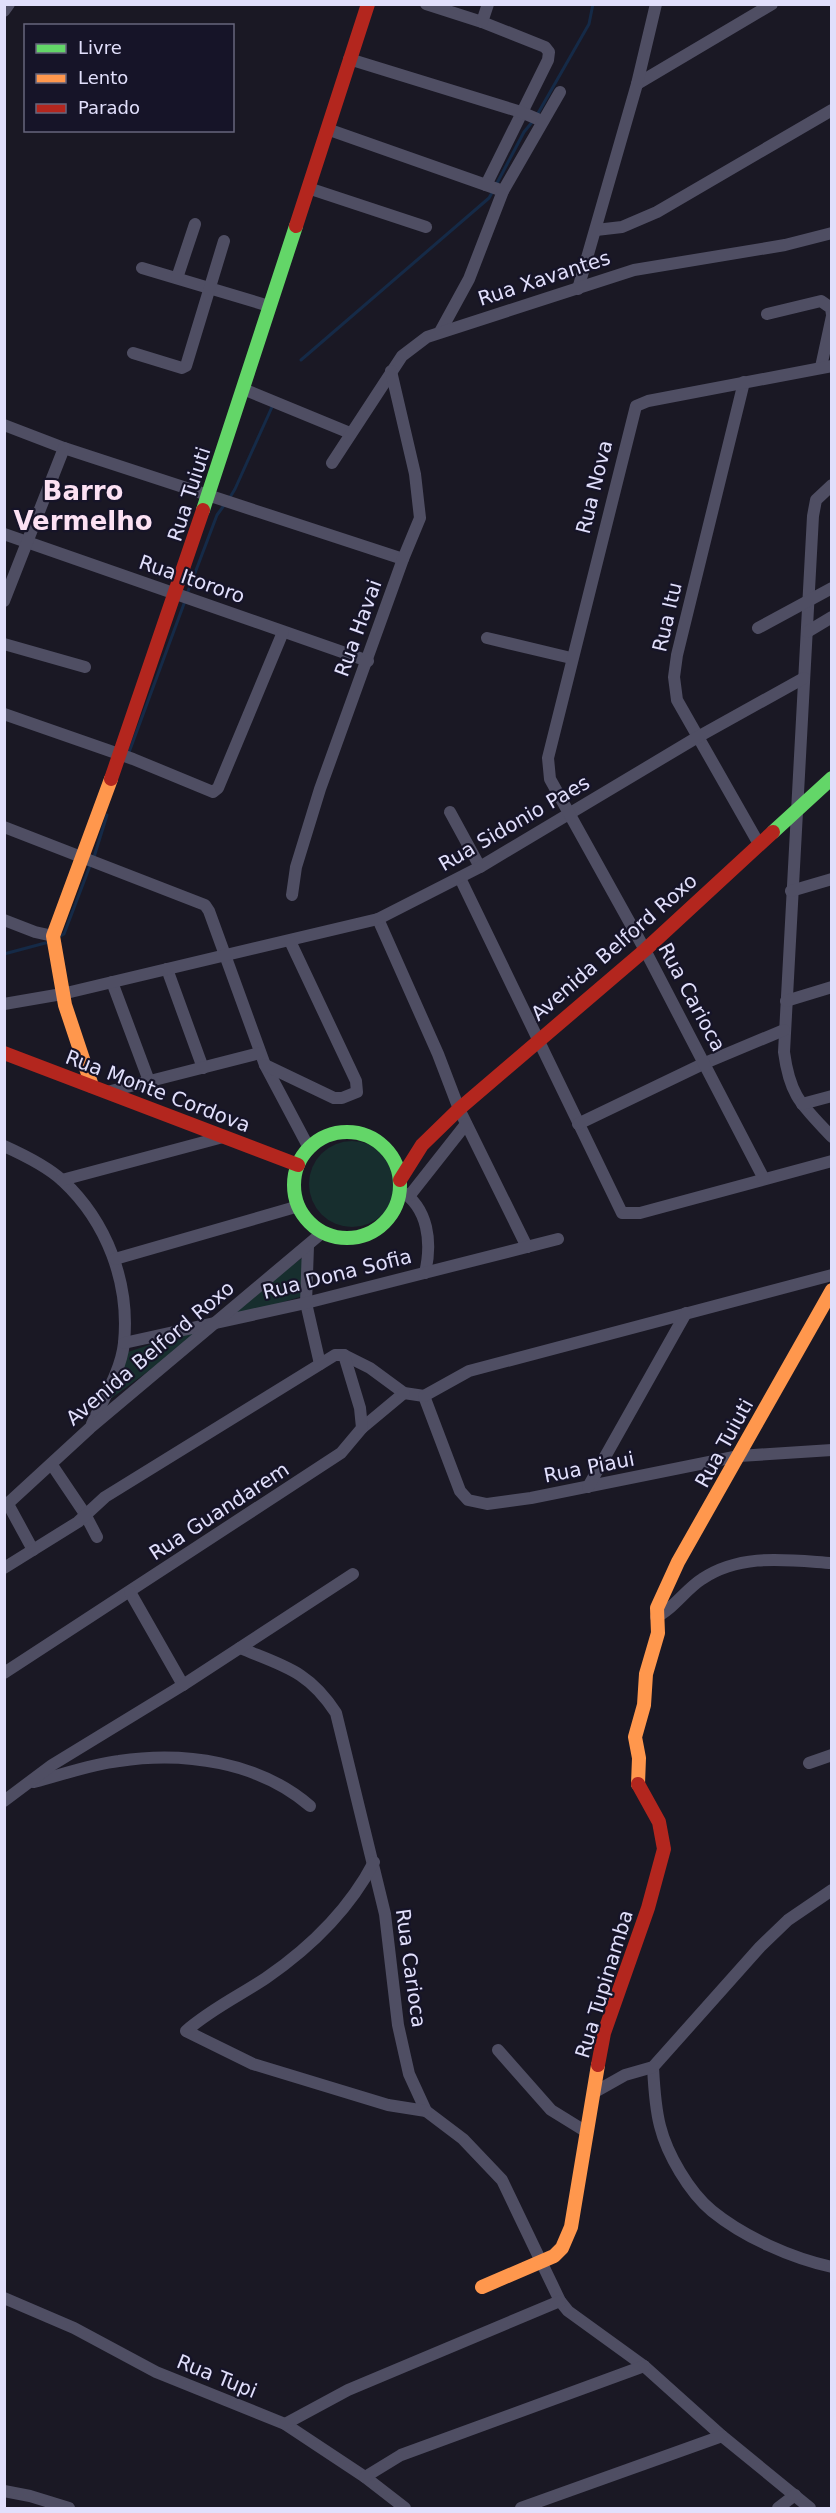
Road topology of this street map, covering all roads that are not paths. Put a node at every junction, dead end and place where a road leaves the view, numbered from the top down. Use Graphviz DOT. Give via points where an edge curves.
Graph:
graph roads {
  1 [pos="9,4"];
  2 [pos="368,4"];
  3 [pos="426,4"];
  4 [pos="488,4"];
  5 [pos="656,4"];
  6 [pos="772,4"];
  7 [pos="4,11"];
  8 [pos="482,22"];
  9 [pos="349,58"];
  10 [pos="637,84"];
  11 [pos="560,92"];
  12 [pos="831,110"];
  13 [pos="532,117"];
  14 [pos="327,129"];
  15 [pos="308,188"];
  16 [pos="494,188"];
  17 [pos="195,224"];
  18 [pos="426,227"];
  19 [pos="596,230"];
  20 [pos="831,233"];
  21 [pos="224,241"];
  22 [pos="142,268"];
  23 [pos="177,278"];
  24 [pos="212,289"];
  25 [pos="578,289"];
  26 [pos="269,306"];
  27 [pos="767,314"];
  28 [pos="831,316"];
  29 [pos="440,332"];
  30 [pos="133,353"];
  31 [pos="826,367"];
  32 [pos="391,371"];
  33 [pos="744,382"];
  34 [pos="243,389"];
  35 [pos="4,425"];
  36 [pos="350,433"];
  37 [pos="64,448"];
  38 [pos="332,463"];
  39 [pos="831,486"];
  40 [pos="209,494"];
  41 [pos="4,534"];
  42 [pos="27,541"];
  43 [pos="403,559"];
  44 [pos="831,588"];
  45 [pos="182,596"];
  46 [pos="4,601"];
  47 [pos="808,603"];
  48 [pos="831,617"];
  49 [pos="758,628"];
  50 [pos="283,632"];
  51 [pos="807,632"];
  52 [pos="487,638"];
  53 [pos="4,644"];
  54 [pos="572,658"];
  55 [pos="368,662"];
  56 [pos="85,667"];
  57 [pos="804,678"];
  58 [pos="4,714"];
  59 [pos="696,738"];
  60 [pos="126,757"];
  61 [pos="548,772"];
  62 [pos="831,778"];
  63 [pos="796,810"];
  64 [pos="450,812"];
  65 [pos="569,815"];
  66 [pos="4,827"];
  67 [pos="759,844"];
  68 [pos="88,858"];
  69 [pos="480,867"];
  70 [pos="460,878"];
  71 [pos="831,879"];
  72 [pos="791,891"];
  73 [pos="292,895"];
  74 [pos="378,919"];
  75 [pos="4,920"];
  76 [pos="53,940"];
  77 [pos="290,941"];
  78 [pos="645,950"];
  79 [pos="224,955"];
  80 [pos="167,969"];
  81 [pos="112,982"];
  82 [pos="831,987"];
  83 [pos="62,994"];
  84 [pos="786,1000"];
  85 [pos="4,1004"];
  86 [pos="784,1030"];
  87 [pos="537,1040"];
  88 [pos="4,1053"];
  89 [pos="260,1053"];
  90 [pos="705,1063"];
  91 [pos="265,1065"];
  92 [pos="203,1068"];
  93 [pos="150,1081"];
  94 [pos="92,1086"];
  95 [pos="107,1092"];
  96 [pos="831,1096"];
  97 [pos="802,1104"];
  98 [pos="459,1109"];
  99 [pos="466,1124"];
  100 [pos="578,1124"];
  101 [pos="223,1137"];
  102 [pos="831,1137"];
  103 [pos="422,1144"];
  104 [pos="4,1146"];
  105 [pos="309,1148"];
  106 [pos="388,1152"];
  107 [pos="831,1161"];
  108 [pos="298,1166"];
  109 [pos="764,1179"];
  110 [pos="62,1180"];
  111 [pos="404,1188"];
  112 [pos="299,1206"];
  113 [pos="323,1232"];
  114 [pos="558,1239"];
  115 [pos="308,1246"];
  116 [pos="527,1247"];
  117 [pos="115,1259"];
  118 [pos="424,1273"];
  119 [pos="831,1275"];
  120 [pos="831,1290"];
  121 [pos="306,1303"];
  122 [pos="686,1313"];
  123 [pos="219,1321"];
  124 [pos="124,1344"];
  125 [pos="344,1355"];
  126 [pos="320,1364"];
  127 [pos="404,1393"];
  128 [pos="424,1396"];
  129 [pos="90,1428"];
  130 [pos="362,1428"];
  131 [pos="831,1450"];
  132 [pos="739,1456"];
  133 [pos="52,1465"];
  134 [pos="588,1487"];
  135 [pos="6,1505"];
  136 [pos="85,1514"];
  137 [pos="97,1537"];
  138 [pos="33,1550"];
  139 [pos="831,1563"];
  140 [pos="4,1568"];
  141 [pos="353,1574"];
  142 [pos="130,1592"];
  143 [pos="656,1617"];
  144 [pos="240,1648"];
  145 [pos="4,1673"];
  146 [pos="183,1685"];
  147 [pos="831,1755"];
  148 [pos="809,1763"];
  149 [pos="32,1783"];
  150 [pos="638,1784"];
  151 [pos="4,1801"];
  152 [pos="310,1806"];
  153 [pos="374,1862"];
  154 [pos="831,1890"];
  155 [pos="498,2050"];
  156 [pos="653,2067"];
  157 [pos="593,2093"];
  158 [pos="426,2111"];
  159 [pos="585,2131"];
  160 [pos="542,2261"];
  161 [pos="831,2267"];
  162 [pos="482,2287"];
  163 [pos="4,2298"];
  164 [pos="560,2301"];
  165 [pos="644,2366"];
  166 [pos="285,2424"];
  167 [pos="722,2436"];
  168 [pos="365,2477"];
  169 [pos="4,2491"];
  170 [pos="795,2496"];
  171 [pos="69,2508"];
  172 [pos="405,2508"];
  173 [pos="521,2508"];
  174 [pos="778,2508"];
  175 [pos="810,2508"];
  1 -- 7 [label="street"];
  2 -- 9 [label="street, Rua Tuiuti"];
  3 -- 8 [label="street"];
  4 -- 8 [label="street"];
  5 -- 10 [label="street"];
  6 -- 10 [label="street"];
  8 -- 13 [label="street" via="549,52"];
  9 -- 13 [label="street"];
  9 -- 14 [label="street, Rua Tuiuti"];
  10 -- 19 [label="street"];
  11 -- 13 [label="street"];
  12 -- 19 [label="street" via="649,216 622,227"];
  13 -- 16 [label="street"];
  13 -- 16 [label="street"];
  14 -- 15 [label="street, Rua Tuiuti"];
  14 -- 16 [label="street"];
  15 -- 18 [label="street"];
  15 -- 26 [label="street, Rua Tuiuti"];
  16 -- 29 [label="street" via="469,279"];
  17 -- 23 [label="street"];
  19 -- 25 [label="street"];
  20 -- 25 [label="street, Rua Xavantes" via="754,251 654,266"];
  21 -- 24 [label="street"];
  22 -- 23 [label="street"];
  23 -- 24 [label="street"];
  24 -- 26 [label="street"];
  24 -- 30 [label="street" via="186,366 177,367"];
  25 -- 29 [label="street, Rua Xavantes"];
  26 -- 34 [label="street, Rua Tuiuti"];
  27 -- 28 [label="street" via="821,301 828,304"];
  28 -- 31 [label="street"];
  29 -- 32 [label="street, Rua Xavantes" via="412,346"];
  31 -- 33 [label="street, Rua Nova"];
  32 -- 36 [label="street, Rua Xavantes"];
  32 -- 43 [label="street, Rua Havai" via="420,499 417,530"];
  33 -- 54 [label="street, Rua Nova" via="636,406"];
  33 -- 59 [label="street, Rua Itu" via="674,677 677,700"];
  34 -- 36 [label="street"];
  34 -- 40 [label="street, Rua Tuiuti"];
  35 -- 37 [label="street"];
  36 -- 38 [label="street, Rua Xavantes"];
  37 -- 40 [label="street"];
  37 -- 42 [label="street"];
  39 -- 47 [label="street" via="816,500"];
  40 -- 43 [label="street"];
  40 -- 45 [label="street, Rua Tuiuti"];
  41 -- 42 [label="street, Rua Itororo"];
  42 -- 45 [label="street, Rua Itororo"];
  42 -- 46 [label="street"];
  43 -- 55 [label="street, Rua Havai"];
  44 -- 47 [label="street"];
  45 -- 50 [label="street, Rua Itororo"];
  45 -- 60 [label="street, Rua Tuiuti"];
  47 -- 49 [label="street"];
  47 -- 51 [label="street"];
  48 -- 51 [label="street"];
  50 -- 55 [label="street, Rua Itororo"];
  50 -- 60 [label="street" via="213,792"];
  51 -- 57 [label="street"];
  52 -- 54 [label="street"];
  53 -- 56 [label="street"];
  54 -- 61 [label="street, Rua Nova"];
  55 -- 73 [label="street, Rua Havai" via="306,829"];
  57 -- 59 [label="street, Rua Sidonio Paes"];
  57 -- 63 [label="street"];
  58 -- 60 [label="street"];
  59 -- 65 [label="street, Rua Sidonio Paes"];
  59 -- 67 [label="street, Rua Itu"];
  60 -- 68 [label="street, Rua Tuiuti"];
  61 -- 65 [label="street, Rua Carioca"];
  62 -- 63 [label="street, Avenida Belford Roxo"];
  63 -- 67 [label="street, Avenida Belford Roxo"];
  63 -- 72 [label="street"];
  64 -- 69 [label="street"];
  65 -- 69 [label="street, Rua Sidonio Paes"];
  65 -- 78 [label="street, Rua Carioca"];
  66 -- 68 [label="street"];
  67 -- 78 [label="street, Avenida Belford Roxo"];
  68 -- 76 [label="street, Rua Tuiuti"];
  68 -- 79 [label="street" via="205,905"];
  69 -- 70 [label="street, Rua Sidonio Paes"];
  70 -- 74 [label="street, Rua Sidonio Paes"];
  70 -- 87 [label="street"];
  71 -- 72 [label="street"];
  72 -- 84 [label="street"];
  74 -- 77 [label="street, Rua Sidonio Paes"];
  74 -- 98 [label="street"];
  75 -- 76 [label="street"];
  76 -- 83 [label="street"];
  77 -- 79 [label="street, Rua Sidonio Paes"];
  77 -- 91 [label="street" via="356,1081 357,1092 334,1098"];
  78 -- 87 [label="street, Avenida Belford Roxo"];
  78 -- 90 [label="street, Rua Carioca"];
  79 -- 80 [label="street, Rua Sidonio Paes"];
  79 -- 89 [label="street"];
  80 -- 81 [label="street, Rua Sidonio Paes"];
  80 -- 92 [label="street"];
  81 -- 83 [label="street, Rua Sidonio Paes"];
  81 -- 93 [label="street"];
  82 -- 84 [label="street"];
  83 -- 85 [label="street, Rua Sidonio Paes"];
  83 -- 94 [label="street"];
  84 -- 86 [label="street"];
  86 -- 90 [label="street"];
  86 -- 97 [label="street" via="788,1081"];
  87 -- 98 [label="street, Avenida Belford Roxo"];
  87 -- 100 [label="street"];
  88 -- 94 [label="street, Rua Monte Cordova"];
  89 -- 91 [label="street"];
  89 -- 92 [label="street"];
  90 -- 100 [label="street"];
  90 -- 109 [label="street, Rua Carioca"];
  91 -- 105 [label="street"];
  92 -- 93 [label="street"];
  93 -- 95 [label="street"];
  94 -- 95 [label="street, Rua Monte Cordova"];
  95 -- 101 [label="street, Rua Monte Cordova"];
  96 -- 97 [label="street"];
  97 -- 102 [label="street"];
  98 -- 99 [label="street"];
  98 -- 103 [label="street, Avenida Belford Roxo"];
  99 -- 111 [label="street"];
  99 -- 116 [label="street"];
  100 -- 109 [label="street" via="620,1211 626,1214"];
  101 -- 108 [label="street, Rua Monte Cordova"];
  101 -- 110 [label="street"];
  103 -- 106 [label="street"];
  103 -- 111 [label="street, Avenida Belford Roxo"];
  104 -- 110 [label="street"];
  105 -- 106 [label="street" via="334,1133 349,1132 370,1137"];
  105 -- 108 [label="street"];
  106 -- 111 [label="street"];
  107 -- 109 [label="street"];
  108 -- 112 [label="street" via="295,1193"];
  110 -- 117 [label="street" via="93,1219"];
  111 -- 113 [label="street, Avenida Belford Roxo" via="392,1214 369,1233 338,1237"];
  111 -- 118 [label="street" via="428,1232 430,1246"];
  112 -- 113 [label="street"];
  112 -- 117 [label="street"];
  113 -- 115 [label="street, Avenida Belford Roxo"];
  114 -- 116 [label="street, Rua Dona Sofia"];
  115 -- 121 [label="street"];
  115 -- 123 [label="street, Avenida Belford Roxo"];
  116 -- 118 [label="street, Rua Dona Sofia"];
  117 -- 124 [label="street"];
  118 -- 121 [label="street, Rua Dona Sofia"];
  119 -- 122 [label="street"];
  120 -- 132 [label="street, Rua Tuiuti"];
  121 -- 123 [label="street, Rua Dona Sofia"];
  121 -- 126 [label="street"];
  122 -- 128 [label="street" via="468,1371"];
  122 -- 134 [label="street"];
  123 -- 124 [label="street, Rua Dona Sofia"];
  123 -- 129 [label="street, Avenida Belford Roxo"];
  124 -- 129 [label="street"];
  125 -- 126 [label="street" via="335,1355"];
  125 -- 127 [label="street"];
  125 -- 130 [label="street"];
  126 -- 136 [label="street" via="105,1497"];
  127 -- 128 [label="street"];
  127 -- 130 [label="street"];
  128 -- 134 [label="street, Rua Piaui" via="460,1491 468,1500 487,1504"];
  129 -- 133 [label="street, Avenida Belford Roxo"];
  130 -- 142 [label="street, Rua Guandarem" via="354,1440 324,1465"];
  131 -- 132 [label="street, Rua Piaui"];
  132 -- 134 [label="street, Rua Piaui"];
  132 -- 143 [label="street, Rua Tuiuti" via="678,1562"];
  133 -- 135 [label="street, Avenida Belford Roxo"];
  133 -- 136 [label="street"];
  135 -- 138 [label="street"];
  136 -- 137 [label="street"];
  136 -- 138 [label="street"];
  138 -- 140 [label="street"];
  139 -- 143 [label="street" via="735,1563 702,1579"];
  141 -- 144 [label="street"];
  142 -- 145 [label="street, Rua Guandarem"];
  142 -- 146 [label="street"];
  143 -- 150 [label="street, Rua Tuiuti" via="658,1632 636,1728"];
  144 -- 146 [label="street"];
  144 -- 153 [label="street, Rua Carioca" via="299,1673 321,1690 336,1713"];
  146 -- 149 [label="street" via="52,1765"];
  147 -- 148 [label="street"];
  149 -- 151 [label="street"];
  149 -- 152 [label="street" via="119,1761 205,1761 260,1774"];
  150 -- 157 [label="street, Rua Tupinamba" via="659,1822 664,1850 659,1875 604,2033"];
  153 -- 158 [label="street, Rua Carioca" via="385,1914 402,2049 408,2074"];
  153 -- 158 [label="street" via="359,1889 310,1944 186,2031 253,2064 388,2105"];
  154 -- 156 [label="street" via="788,1920 760,1947"];
  155 -- 159 [label="street" via="551,2110"];
  156 -- 157 [label="street" via="625,2075"];
  156 -- 161 [label="street" via="660,2126 669,2149 710,2210 778,2248"];
  157 -- 159 [label="street, Rua Tupinamba"];
  158 -- 160 [label="street, Rua Carioca" via="463,2139 502,2180"];
  159 -- 160 [label="street, Rua Tupinamba" via="571,2227 562,2248"];
  160 -- 162 [label="street, Rua Tupinamba"];
  160 -- 164 [label="street, Rua Carioca"];
  163 -- 166 [label="street, Rua Tupi" via="74,2328 156,2372"];
  164 -- 165 [label="street" via="577,2319"];
  164 -- 166 [label="street" via="348,2390"];
  165 -- 167 [label="street"];
  165 -- 168 [label="street" via="401,2455"];
  166 -- 168 [label="street, Rua Tupi"];
  167 -- 170 [label="street"];
  167 -- 173 [label="street"];
  168 -- 172 [label="street, Rua Tupi"];
  169 -- 171 [label="street"];
  170 -- 174 [label="street"];
  170 -- 175 [label="street"];
}
